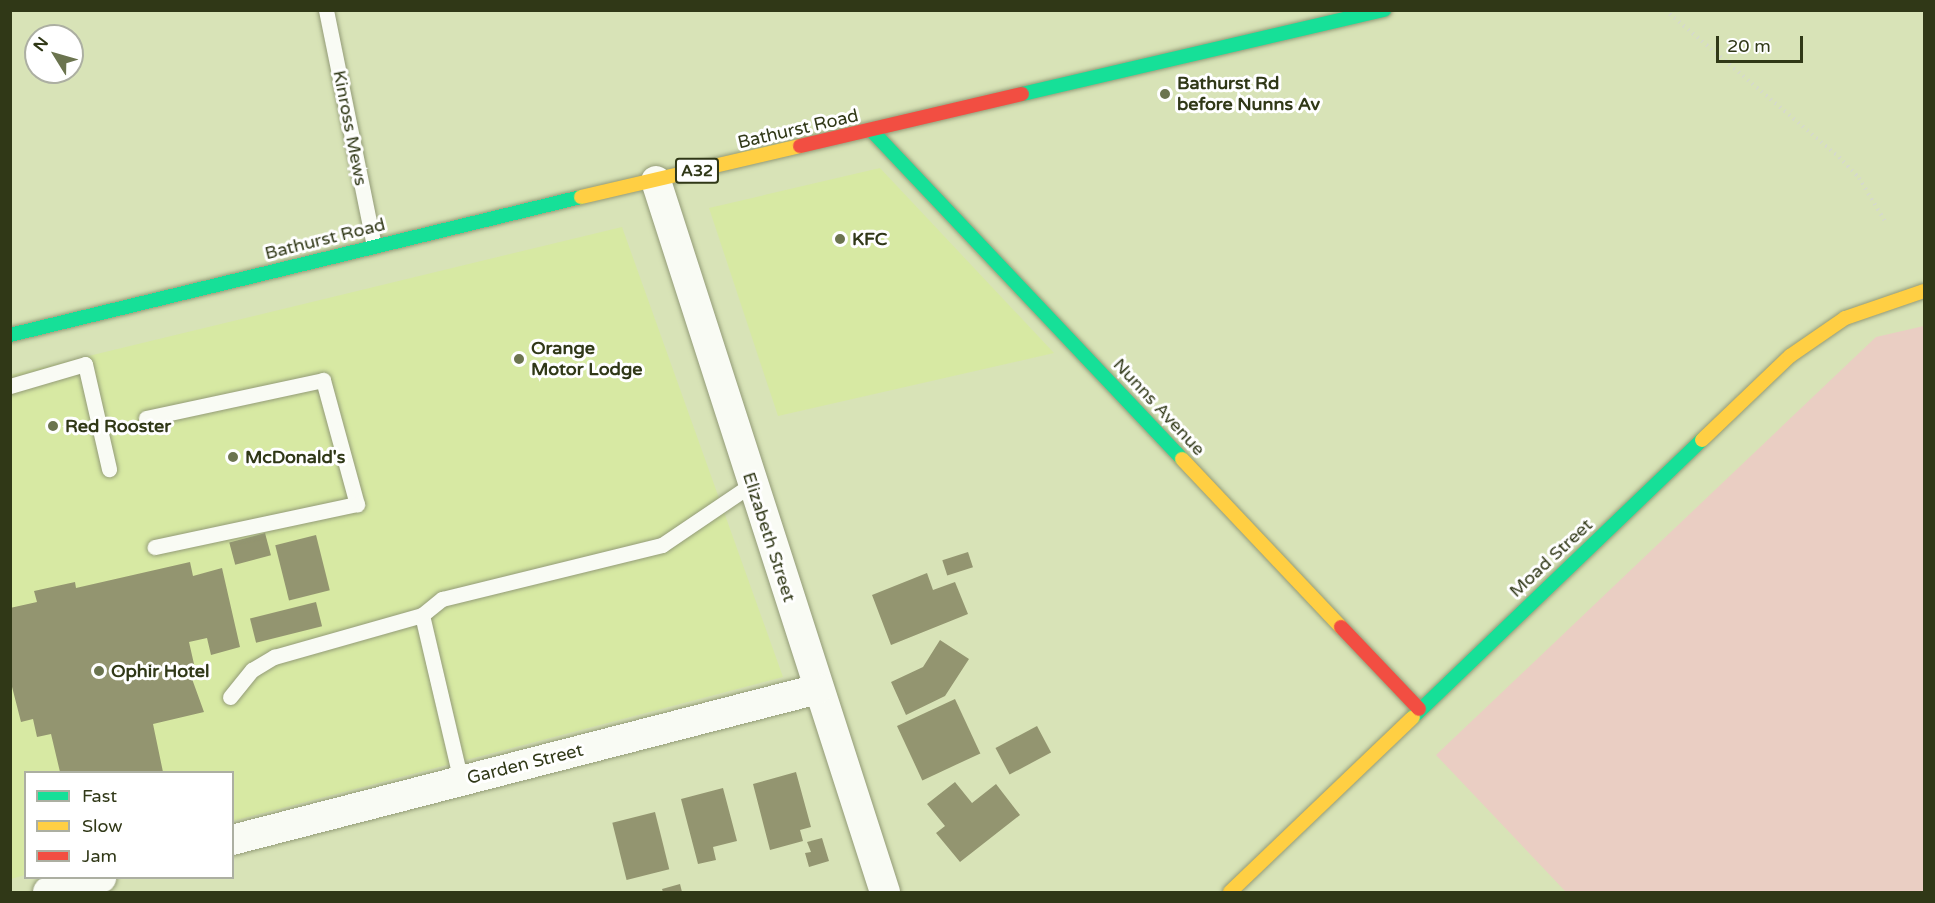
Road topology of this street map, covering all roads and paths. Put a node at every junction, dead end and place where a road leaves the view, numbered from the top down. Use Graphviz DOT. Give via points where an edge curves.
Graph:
graph roads {
  1 [pos="326,10"];
  2 [pos="1384,10"];
  3 [pos="1665,10"];
  4 [pos="872,131"];
  5 [pos="656,181"];
  6 [pos="1886,224"];
  7 [pos="374,245"];
  8 [pos="1924,291"];
  9 [pos="10,335"];
  10 [pos="10,386"];
  11 [pos="146,418"];
  12 [pos="109,469"];
  13 [pos="752,483"];
  14 [pos="155,547"];
  15 [pos="422,615"];
  16 [pos="818,690"];
  17 [pos="230,697"];
  18 [pos="1419,709"];
  19 [pos="460,781"];
  20 [pos="234,839"];
  21 [pos="97,879"];
  22 [pos="48,892"];
  23 [pos="885,892"];
  24 [pos="1230,892"];
  1 -- 7 [label="lane, Kinross Mews"];
  2 -- 4 [label="main road, Bathurst Road / A32"];
  3 -- 6 [label="path" via="1839,157 1859,178"];
  4 -- 5 [label="main road, Bathurst Road / A32"];
  4 -- 18 [label="main road, Nunns Avenue"];
  5 -- 7 [label="main road, Bathurst Road / A32"];
  5 -- 13 [label="street, Elizabeth Street"];
  7 -- 9 [label="main road, Bathurst Road / A32"];
  8 -- 18 [label="main road, Moad Street" via="1845,318 1790,356"];
  10 -- 12 [label="lane" via="85,364"];
  11 -- 14 [label="lane" via="323,380 357,504"];
  13 -- 15 [label="lane" via="662,545 442,599"];
  13 -- 16 [label="street, Elizabeth Street"];
  15 -- 17 [label="lane" via="274,657 252,670"];
  15 -- 19 [label="lane"];
  16 -- 19 [label="street, Garden Street"];
  16 -- 23 [label="street, Elizabeth Street"];
  18 -- 24 [label="main road, Moad Street"];
  19 -- 20 [label="street, Garden Street"];
  21 -- 22 [label="street"];
}
